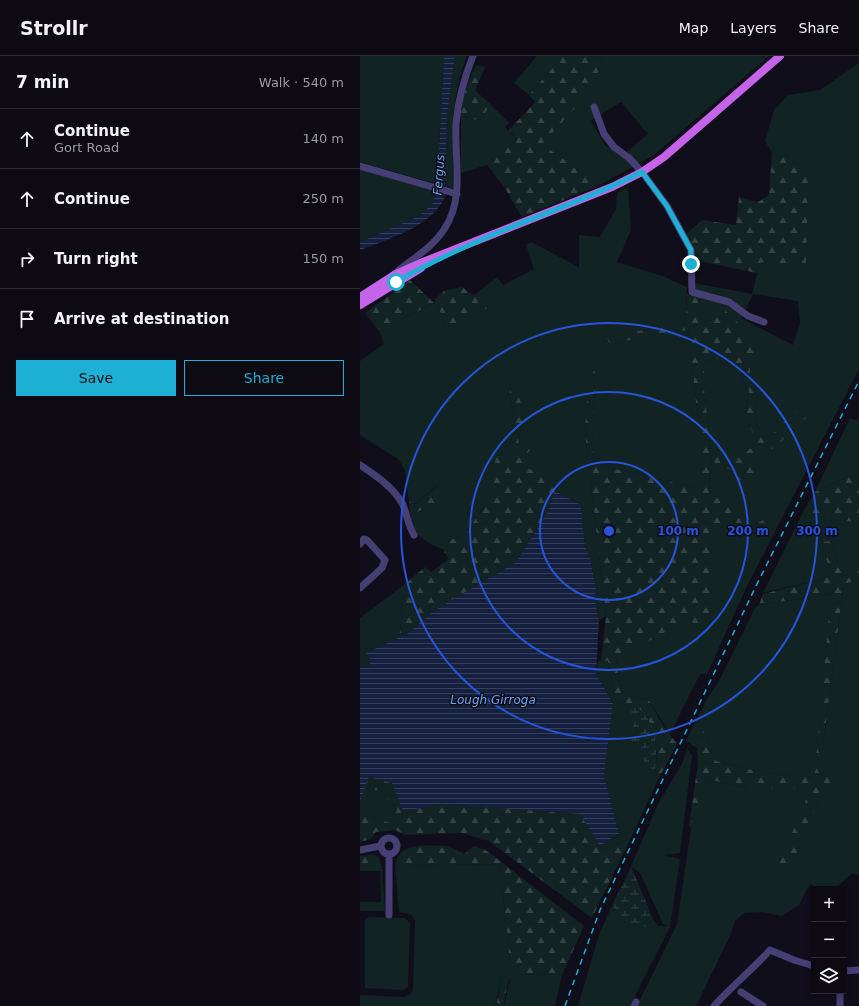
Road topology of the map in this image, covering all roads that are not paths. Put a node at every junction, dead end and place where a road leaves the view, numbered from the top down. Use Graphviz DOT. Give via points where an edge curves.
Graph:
graph roads {
  1 [pos="473,56"];
  2 [pos="780,56"];
  3 [pos="594,107"];
  4 [pos="360,166"];
  5 [pos="642,172"];
  6 [pos="457,194"];
  7 [pos="422,261"];
  8 [pos="360,297"];
  9 [pos="360,305"];
  10 [pos="764,322"];
  11 [pos="360,465"];
  12 [pos="414,535"];
  13 [pos="360,544"];
  14 [pos="360,588"];
  15 [pos="380,846"];
  16 [pos="360,850"];
  17 [pos="389,854"];
  18 [pos="389,915"];
  19 [pos="811,965"];
  20 [pos="859,970"];
  21 [pos="847,971"];
  22 [pos="741,992"];
  23 [pos="725,993"];
  24 [pos="840,994"];
  25 [pos="714,1006"];
  26 [pos="721,1006"];
  27 [pos="763,1006"];
  28 [pos="840,1006"];
  1 -- 6 [label="street" via="458,109"];
  2 -- 5 [label="main road" via="664,157"];
  3 -- 5 [label="street" via="604,134"];
  4 -- 6 [label="street"];
  5 -- 7 [label="main road" via="612,187"];
  5 -- 10 [label="street" via="667,206 691,250 692,292 729,302 748,316"];
  6 -- 7 [label="street" via="446,227"];
  7 -- 8 [label="main road"];
  7 -- 9 [label="main road"];
  11 -- 12 [label="street" via="396,494 403,504 408,526"];
  13 -- 14 [label="street" via="364,539 367,540 385,560 382,568"];
  15 -- 16 [label="street"];
  15 -- 17 [label="street" via="382,851"];
  15 -- 17 [label="street" via="387,838 395,840 396,848"];
  17 -- 18 [label="street"];
  19 -- 23 [label="street" via="770,950 751,972"];
  20 -- 21 [label="street"];
  22 -- 27 [label="street"];
  23 -- 25 [label="street"];
  23 -- 26 [label="street"];
  24 -- 28 [label="street"];
}
